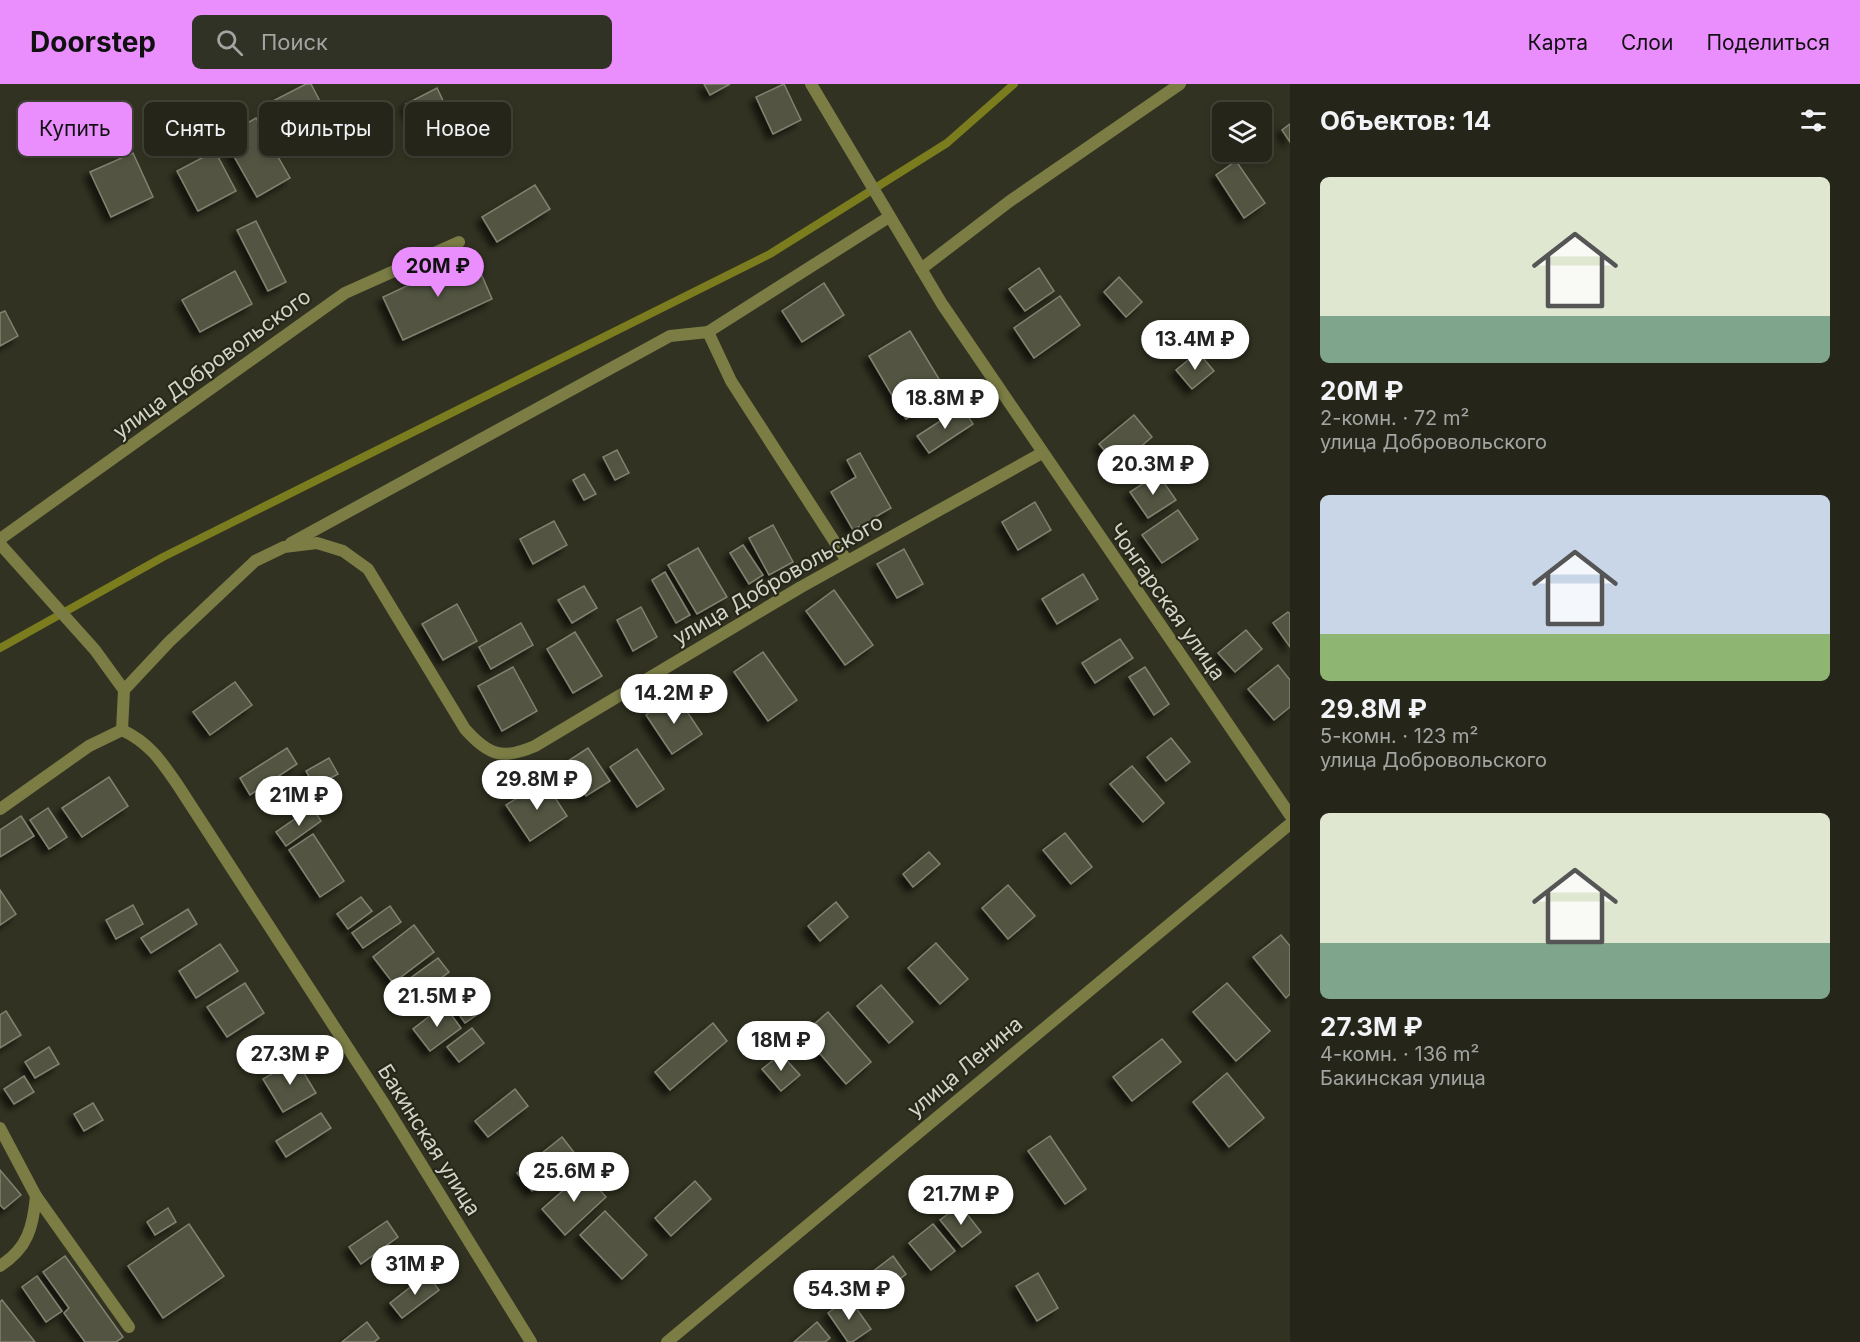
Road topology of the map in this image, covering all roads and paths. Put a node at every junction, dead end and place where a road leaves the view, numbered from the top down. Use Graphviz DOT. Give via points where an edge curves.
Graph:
graph roads {
  1 [pos="811,84"];
  2 [pos="1180,84"];
  3 [pos="892,223"];
  4 [pos="459,242"];
  5 [pos="921,269"];
  6 [pos="708,332"];
  7 [pos="1042,453"];
  8 [pos="0,539"];
  9 [pos="0,544"];
  10 [pos="284,547"];
  11 [pos="847,561"];
  12 [pos="124,690"];
  13 [pos="122,730"];
  14 [pos="0,809"];
  15 [pos="1290,816"];
  16 [pos="1290,824"];
  17 [pos="0,1128"];
  18 [pos="36,1196"];
  19 [pos="0,1266"];
  20 [pos="129,1327"];
  21 [pos="531,1342"];
  22 [pos="667,1342"];
  1 -- 3 [label="street, Чонгарская улица"];
  2 -- 5 [label="street" via="1010,201"];
  3 -- 5 [label="street, Чонгарская улица"];
  3 -- 6 [label="street"];
  4 -- 8 [label="street, улица Добровольского" via="345,293"];
  5 -- 7 [label="street, Чонгарская улица"];
  6 -- 10 [label="street" via="670,336"];
  6 -- 11 [label="street" via="731,381"];
  7 -- 11 [label="street, улица Добровольского"];
  7 -- 15 [label="street, Чонгарская улица"];
  9 -- 12 [label="street" via="94,650"];
  10 -- 11 [label="street, улица Добровольского" via="317,543 343,551 368,570 465,729 494,752 513,756 535,747"];
  10 -- 12 [label="street, улица Добровольского" via="255,561"];
  12 -- 13 [label="street"];
  13 -- 14 [label="street" via="89,746"];
  13 -- 21 [label="street, Бакинская улица" via="153,749 179,787 383,1102"];
  16 -- 22 [label="street, улица Ленина"];
  17 -- 18 [label="street"];
  18 -- 19 [label="street" via="29,1237 15,1256"];
  18 -- 20 [label="street"];
}
